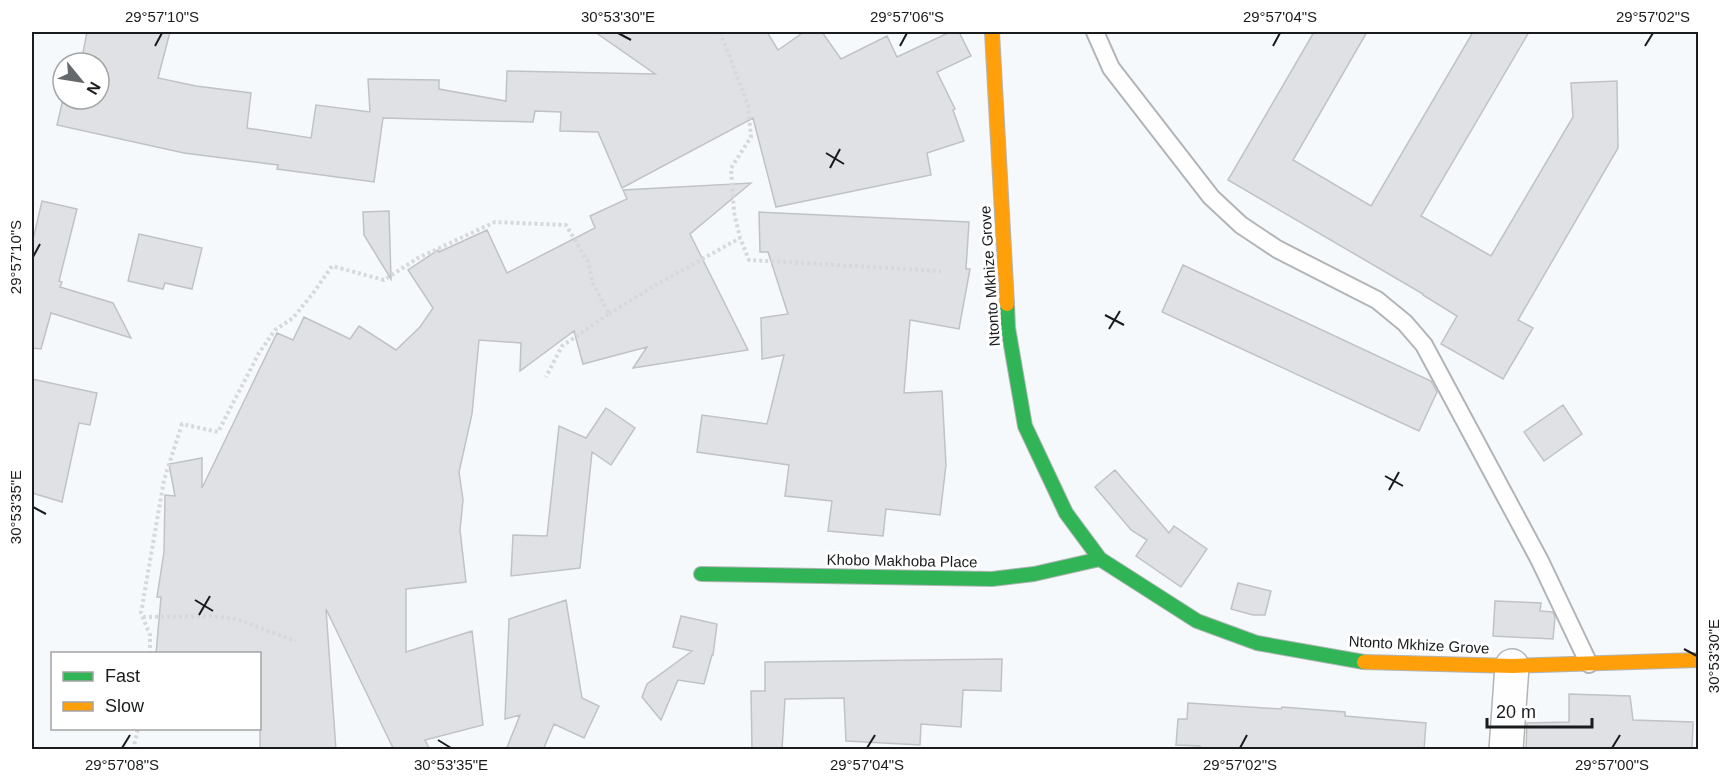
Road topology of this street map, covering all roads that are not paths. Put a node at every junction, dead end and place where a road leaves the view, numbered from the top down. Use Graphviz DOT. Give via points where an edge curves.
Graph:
graph roads {
  1 [pos="992,32"];
  2 [pos="1095,32"];
  3 [pos="1100,559"];
  4 [pos="701,574"];
  5 [pos="1698,660"];
  6 [pos="1589,664"];
  7 [pos="1512,666"];
  8 [pos="1506,750"];
  1 -- 3 [label="street, Ntonto Mkhize Grove" via="1008,328 1024,426 1066,513"];
  2 -- 6 [label="lane" via="1110,68 1211,197 1241,225 1277,249 1377,300 1424,345 1540,561"];
  3 -- 4 [label="street, Khobo Makhoba Place" via="992,579"];
  3 -- 7 [label="street, Ntonto Mkhize Grove" via="1197,621 1257,644 1366,662"];
  5 -- 6 [label="street, Ntonto Mkhize Grove"];
  6 -- 7 [label="street, Ntonto Mkhize Grove"];
  7 -- 8 [label="street"];
}
